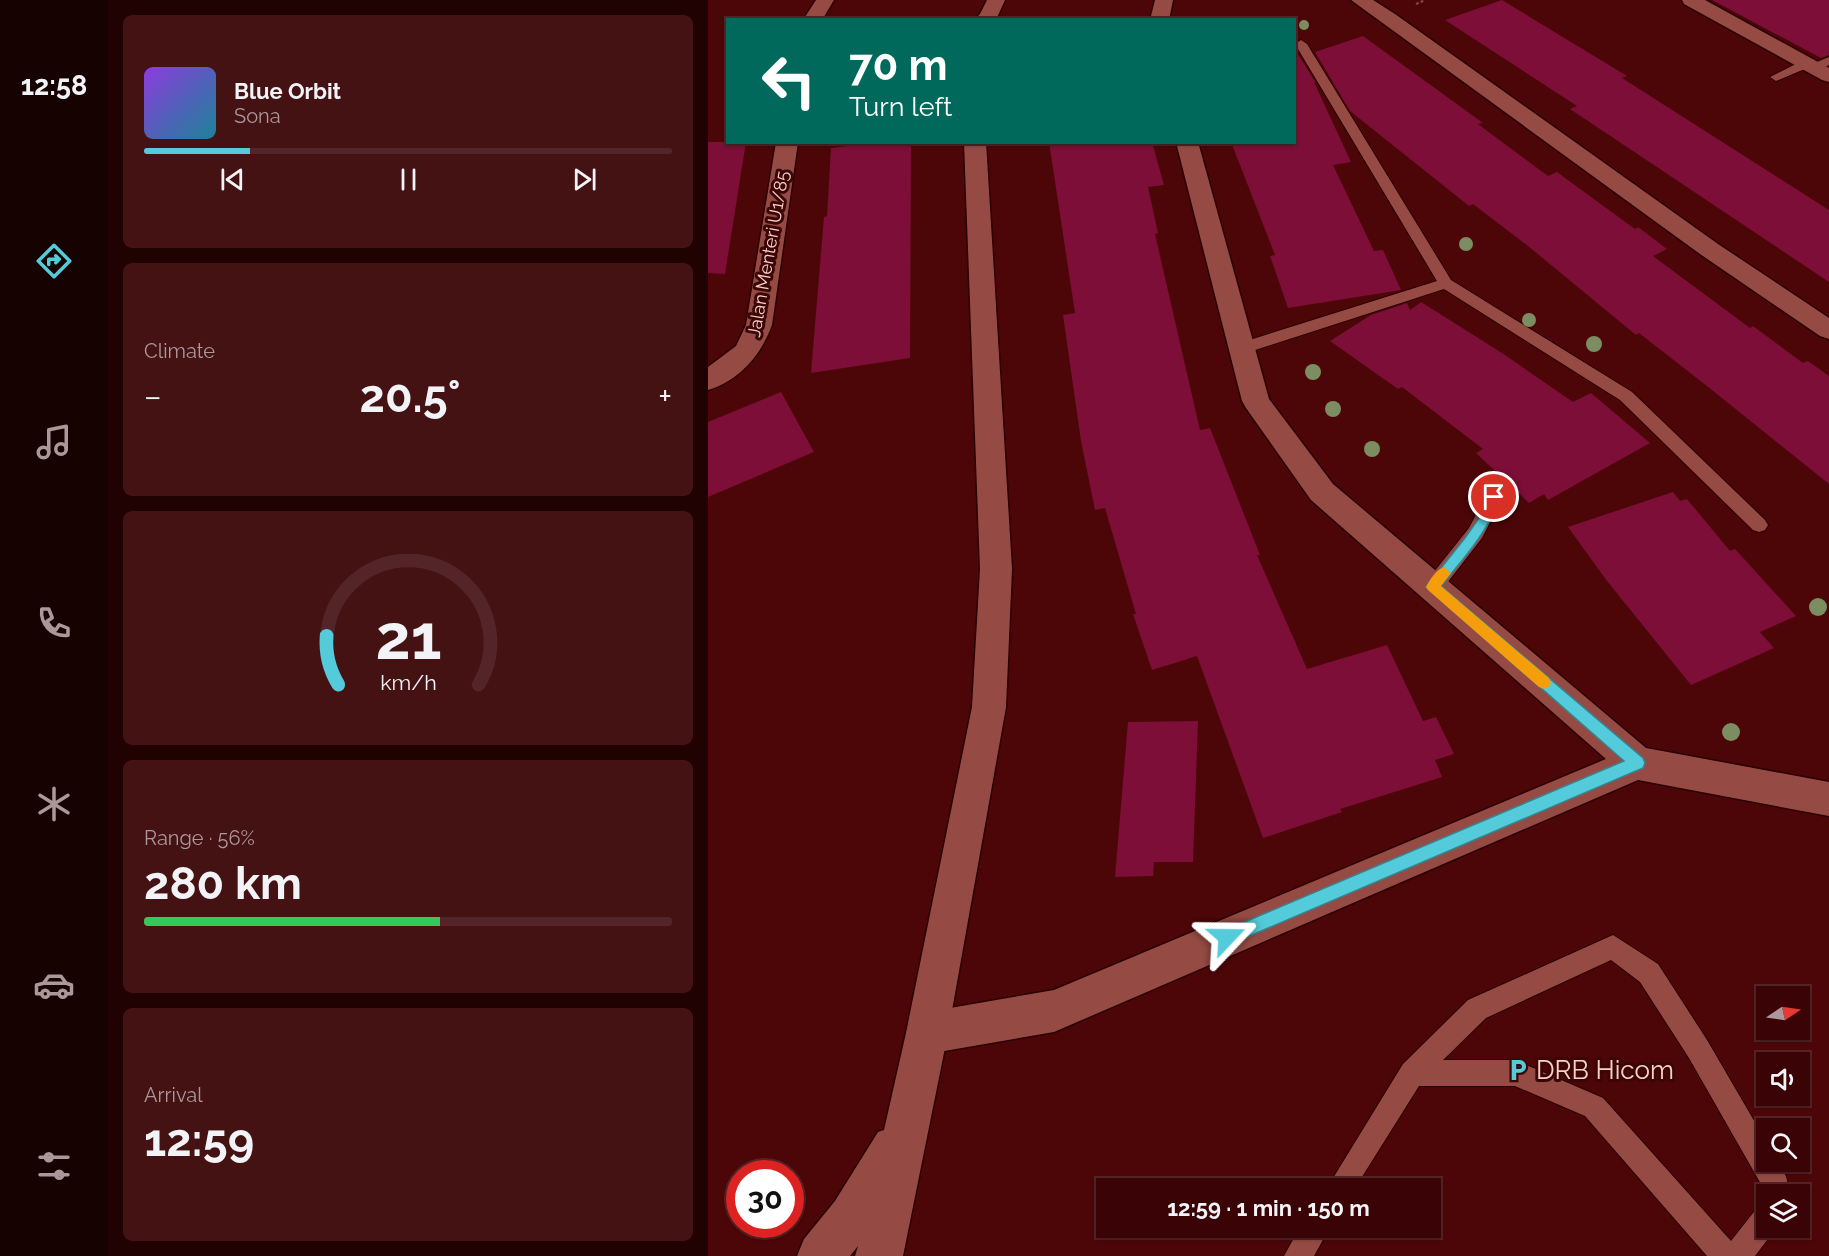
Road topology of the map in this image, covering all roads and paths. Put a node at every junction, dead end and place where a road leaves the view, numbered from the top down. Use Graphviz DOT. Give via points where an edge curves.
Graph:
graph roads {
  1 [pos="825,0"];
  2 [pos="996,0"];
  3 [pos="1164,0"];
  4 [pos="1360,0"];
  5 [pos="1691,0"];
  6 [pos="973,17"];
  7 [pos="813,18"];
  8 [pos="1160,18"];
  9 [pos="1301,45"];
  10 [pos="1819,67"];
  11 [pos="1776,77"];
  12 [pos="787,144"];
  13 [pos="975,144"];
  14 [pos="1188,144"];
  15 [pos="1446,282"];
  16 [pos="1829,330"];
  17 [pos="1243,348"];
  18 [pos="708,380"];
  19 [pos="1494,497"];
  20 [pos="1759,525"];
  21 [pos="1433,587"];
  22 [pos="1637,763"];
  23 [pos="1829,799"];
  24 [pos="927,1033"];
  25 [pos="1412,1073"];
  26 [pos="905,1131"];
  27 [pos="1346,1178"];
  28 [pos="1775,1184"];
  29 [pos="1756,1232"];
  30 [pos="1309,1238"];
  31 [pos="821,1256"];
  32 [pos="879,1256"];
  33 [pos="1298,1256"];
  34 [pos="1726,1256"];
  35 [pos="1737,1256"];
  1 -- 7 [label="street"];
  2 -- 6 [label="street" via="988,17"];
  3 -- 8 [label="street"];
  4 -- 16 [label="street"];
  5 -- 10 [label="street"];
  9 -- 15 [label="lane"];
  10 -- 11 [label="lane"];
  12 -- 18 [label="street, Jalan Menteri U1/85" via="759,325 752,346 735,363"];
  13 -- 24 [label="street" via="996,581 988,707"];
  14 -- 17 [label="street"];
  15 -- 17 [label="lane"];
  15 -- 20 [label="lane" via="1626,396"];
  17 -- 21 [label="street" via="1256,401 1322,492"];
  19 -- 21 [label="lane" via="1470,542"];
  21 -- 22 [label="street"];
  22 -- 23 [label="street"];
  22 -- 24 [label="street" via="1054,1011"];
  24 -- 26 [label="street"];
  25 -- 27 [label="lane"];
  25 -- 28 [label="lane" via="1477,1009 1613,946 1649,974 1698,1049"];
  25 -- 34 [label="lane" via="1515,1073 1594,1107"];
  26 -- 31 [label="street" via="851,1217"];
  26 -- 32 [label="street"];
  29 -- 35 [label="lane"];
  30 -- 33 [label="lane"];
}
